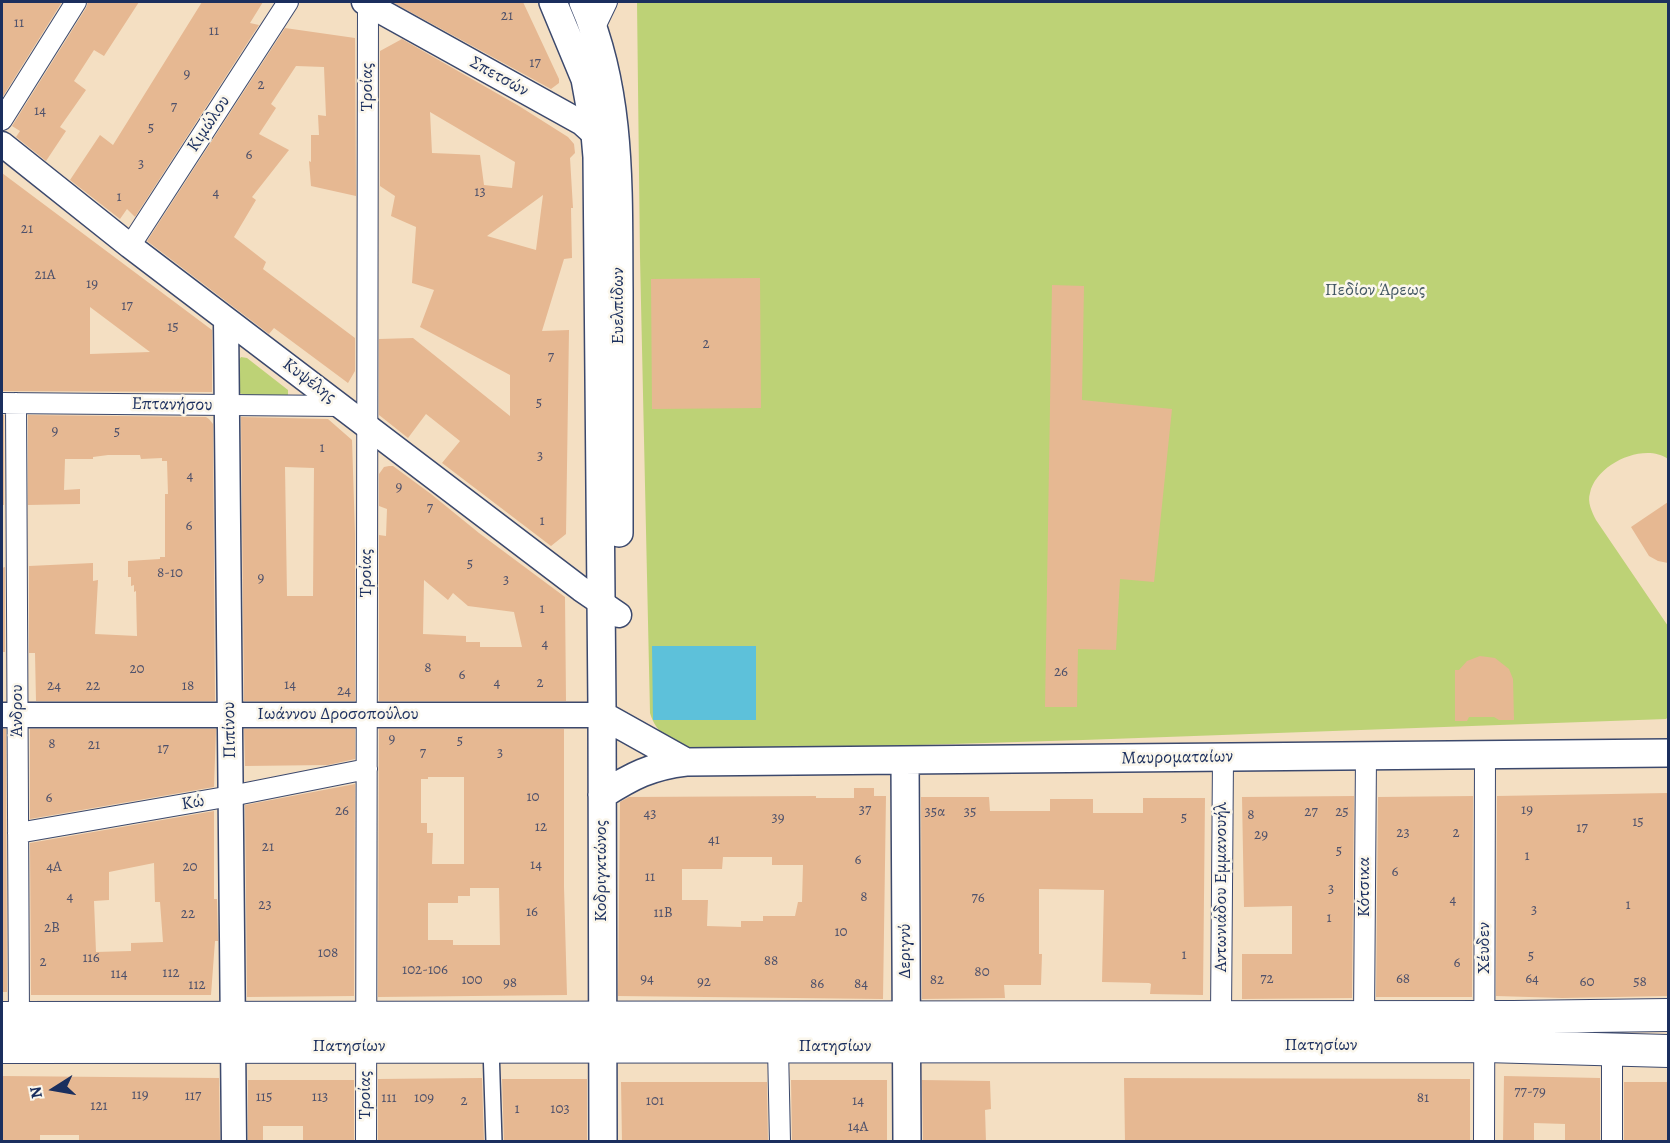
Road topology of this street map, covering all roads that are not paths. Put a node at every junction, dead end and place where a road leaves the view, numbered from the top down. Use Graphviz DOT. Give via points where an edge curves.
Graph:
graph roads {
  1 [pos="76,2"];
  2 [pos="288,2"];
  3 [pos="552,2"];
  4 [pos="583,2"];
  5 [pos="607,2"];
  6 [pos="366,3"];
  7 [pos="594,29"];
  8 [pos="2,120"];
  9 [pos="595,134"];
  10 [pos="2,144"];
  11 [pos="618,168"];
  12 [pos="130,246"];
  13 [pos="226,319"];
  14 [pos="9,403"];
  15 [pos="227,405"];
  16 [pos="342,406"];
  17 [pos="367,425"];
  18 [pos="610,608"];
  19 [pos="9,715"];
  20 [pos="230,715"];
  21 [pos="367,715"];
  22 [pos="611,720"];
  23 [pos="1668,753"];
  24 [pos="1485,755"];
  25 [pos="1366,756"];
  26 [pos="1223,758"];
  27 [pos="905,760"];
  28 [pos="686,762"];
  29 [pos="367,769"];
  30 [pos="602,795"];
  31 [pos="231,796"];
  32 [pos="18,833"];
  33 [pos="1668,1015"];
  34 [pos="1221,1016"];
  35 [pos="1364,1017"];
  36 [pos="10,1018"];
  37 [pos="366,1032"];
  38 [pos="603,1032"];
  39 [pos="906,1032"];
  40 [pos="1485,1032"];
  41 [pos="233,1033"];
  42 [pos="2,1047"];
  43 [pos="491,1047"];
  44 [pos="778,1047"];
  45 [pos="1612,1050"];
  46 [pos="1668,1051"];
  47 [pos="234,1142"];
  48 [pos="366,1142"];
  49 [pos="494,1142"];
  50 [pos="603,1142"];
  51 [pos="780,1142"];
  52 [pos="907,1142"];
  53 [pos="1484,1142"];
  54 [pos="1612,1142"];
  1 -- 8 [label="street"];
  2 -- 12 [label="street, Κιμώλου"];
  3 -- 9 [label="main road, Ευελπίδων" via="585,79"];
  4 -- 7 [label="main road, Ευελπίδων"];
  5 -- 7 [label="street"];
  6 -- 9 [label="street, Σπετσών" via="582,123"];
  6 -- 17 [label="street, Τροίας"];
  7 -- 11 [label="main road, Ευελπίδων" via="607,72"];
  9 -- 11 [label="street, Σπετσών" via="608,147"];
  9 -- 18 [label="main road, Ευελπίδων"];
  10 -- 12 [label="street, Κυψέλης"];
  11 -- 18 [label="main road, Ευελπίδων"];
  12 -- 13 [label="street, Κυψέλης"];
  13 -- 15 [label="street, Πιπίνου"];
  13 -- 16 [label="street, Κυψέλης"];
  14 -- 15 [label="street, Επτανήσου"];
  14 -- 19 [label="street, Άνδρου"];
  15 -- 16 [label="street, Επτανήσου"];
  15 -- 20 [label="street, Πιπίνου"];
  16 -- 17 [label="street, Κυψέλης"];
  17 -- 18 [label="street, Κυψέλης"];
  17 -- 21 [label="street, Τροίας"];
  18 -- 22 [label="main road, Κοδριγκτώνος"];
  19 -- 20 [label="street, Ιωάννου Δροσοπούλου"];
  19 -- 32 [label="street, Άνδρου"];
  20 -- 21 [label="street, Ιωάννου Δροσοπούλου"];
  20 -- 31 [label="street, Πιπίνου"];
  21 -- 22 [label="street, Ιωάννου Δροσοπούλου"];
  21 -- 29 [label="street, Τροίας"];
  22 -- 28 [label="main road, Μαυροματαίων"];
  22 -- 30 [label="main road, Κοδριγκτώνος"];
  23 -- 24 [label="main road, Μαυροματαίων"];
  24 -- 25 [label="main road, Μαυροματαίων"];
  24 -- 40 [label="street, Χέυδεν"];
  25 -- 26 [label="main road, Μαυροματαίων"];
  25 -- 35 [label="street, Κότσικα"];
  26 -- 27 [label="main road, Μαυροματαίων"];
  26 -- 34 [label="street, Αντωνιάδου Εμμανουήλ"];
  27 -- 28 [label="main road, Μαυροματαίων"];
  27 -- 39 [label="main road, Δεριγνύ"];
  28 -- 30 [label="main road, Μαυροματαίων" via="641,772"];
  29 -- 31 [label="street, Κώ"];
  29 -- 37 [label="street, Τροίας"];
  30 -- 38 [label="main road, Κοδριγκτώνος"];
  31 -- 32 [label="street, Κώ"];
  31 -- 41 [label="street, Πιπίνου"];
  32 -- 36 [label="street, Άνδρου"];
  33 -- 40 [label="main road, Πατησίων"];
  34 -- 35 [label="main road, Πατησίων"];
  34 -- 39 [label="main road, Πατησίων"];
  35 -- 40 [label="main road, Πατησίων"];
  36 -- 41 [label="main road, Πατησίων"];
  37 -- 38 [label="main road, Πατησίων"];
  37 -- 41 [label="main road, Πατησίων"];
  37 -- 43 [label="main road, Πατησίων"];
  37 -- 48 [label="street, Τροίας"];
  38 -- 39 [label="main road, Πατησίων"];
  38 -- 43 [label="main road, Πατησίων"];
  38 -- 44 [label="main road, Πατησίων"];
  38 -- 50 [label="main road, Κοδριγκτώνος"];
  39 -- 40 [label="main road, Πατησίων"];
  39 -- 44 [label="main road, Πατησίων"];
  39 -- 52 [label="main road, Δεριγνύ"];
  40 -- 45 [label="main road, Πατησίων"];
  40 -- 53 [label="street, Χέυδεν"];
  41 -- 42 [label="main road, Πατησίων"];
  41 -- 47 [label="street, Πιπίνου"];
  43 -- 49 [label="street"];
  44 -- 51 [label="street"];
  45 -- 46 [label="main road, Πατησίων"];
  45 -- 54 [label="street"];
}
